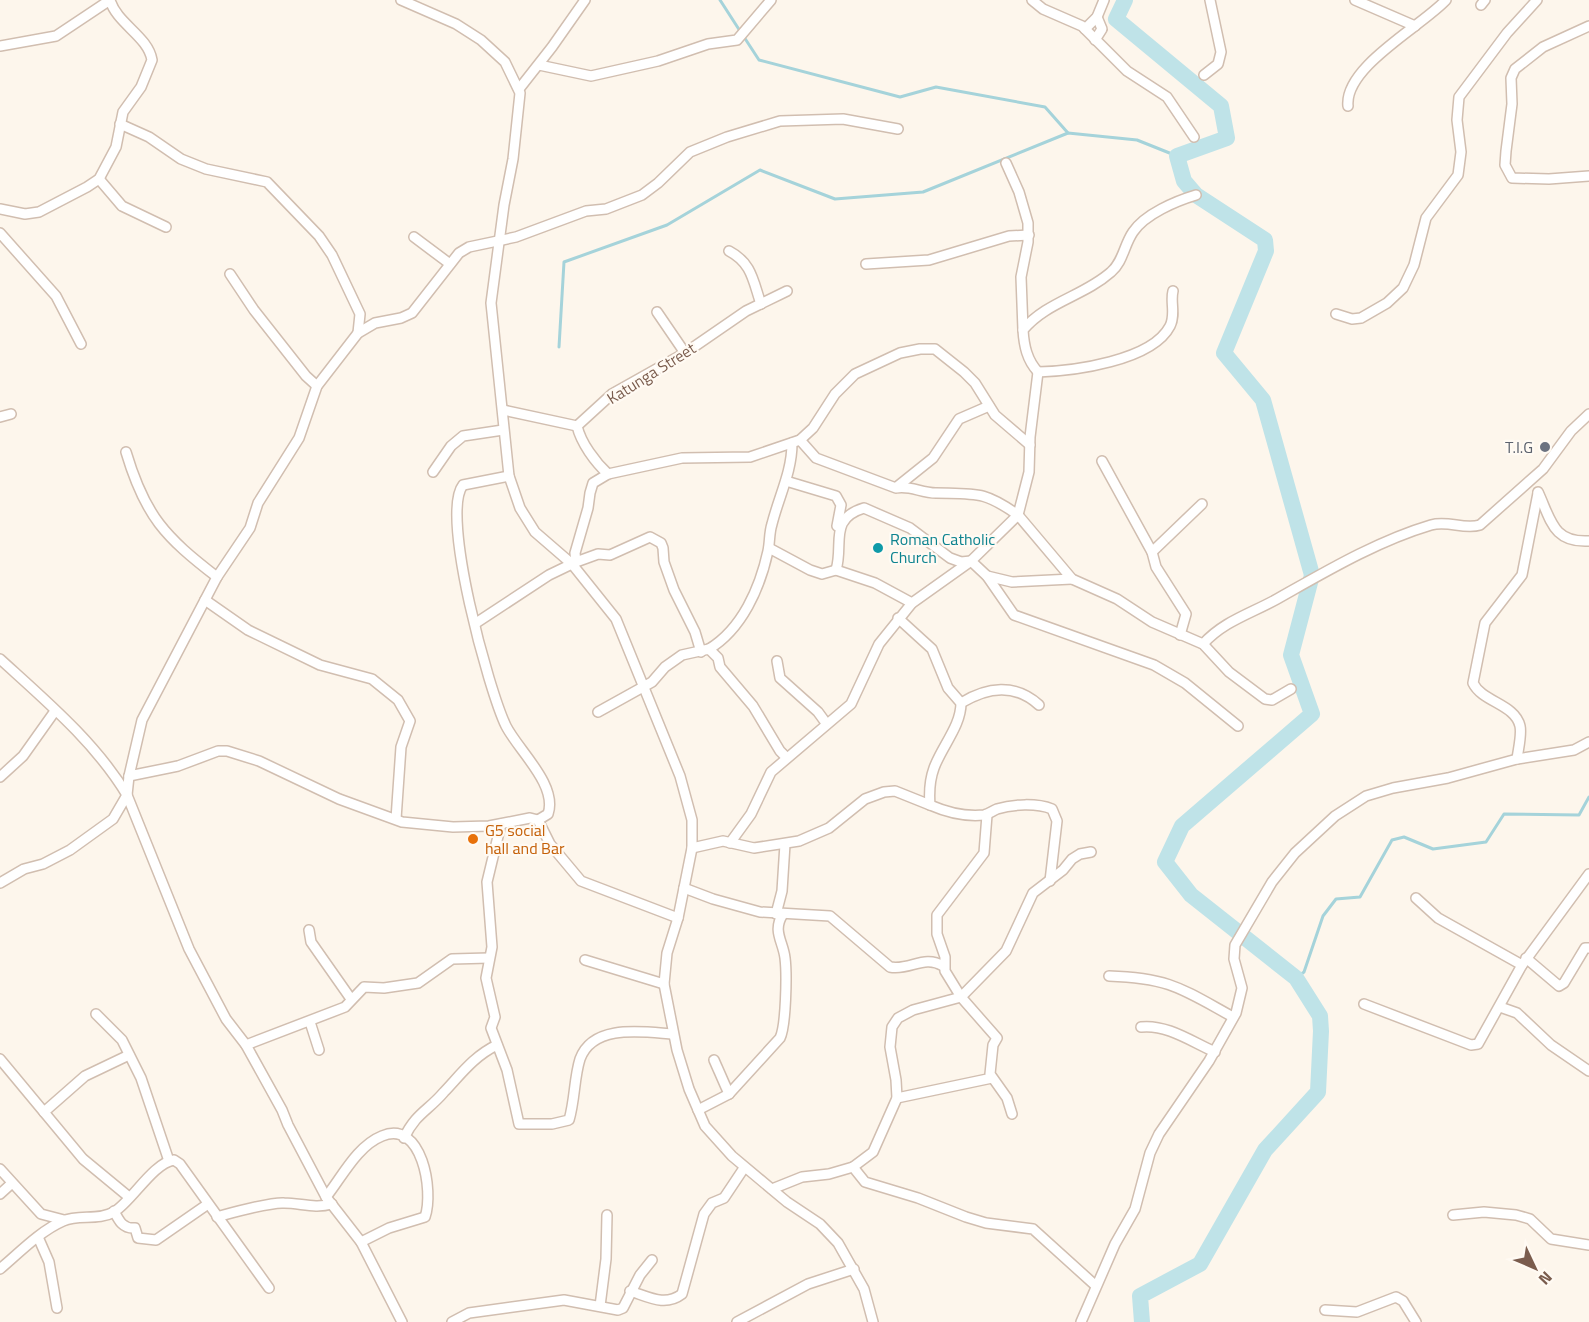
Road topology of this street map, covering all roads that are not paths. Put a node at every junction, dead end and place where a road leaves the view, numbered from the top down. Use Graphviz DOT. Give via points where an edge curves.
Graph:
graph roads {
  1 [pos="401,0"];
  2 [pos="585,0"];
  3 [pos="771,0"];
  4 [pos="1032,0"];
  5 [pos="1104,0"];
  6 [pos="1210,0"];
  7 [pos="1355,0"];
  8 [pos="1446,0"];
  9 [pos="1537,0"];
  10 [pos="1097,17"];
  11 [pos="1415,26"];
  12 [pos="1589,26"];
  13 [pos="1085,29"];
  14 [pos="1095,40"];
  15 [pos="2,46"];
  16 [pos="0,56"];
  17 [pos="539,65"];
  18 [pos="1204,75"];
  19 [pos="519,89"];
  20 [pos="1348,106"];
  21 [pos="120,124"];
  22 [pos="898,129"];
  23 [pos="1194,137"];
  24 [pos="1006,163"];
  25 [pos="1589,176"];
  26 [pos="99,178"];
  27 [pos="1196,195"];
  28 [pos="0,209"];
  29 [pos="166,227"];
  30 [pos="0,233"];
  31 [pos="1029,235"];
  32 [pos="414,237"];
  33 [pos="498,240"];
  34 [pos="729,251"];
  35 [pos="450,264"];
  36 [pos="866,264"];
  37 [pos="230,274"];
  38 [pos="787,291"];
  39 [pos="1173,291"];
  40 [pos="761,304"];
  41 [pos="657,312"];
  42 [pos="360,314"];
  43 [pos="1336,314"];
  44 [pos="380,322"];
  45 [pos="1023,330"];
  46 [pos="358,333"];
  47 [pos="81,344"];
  48 [pos="685,353"];
  49 [pos="1038,372"];
  50 [pos="317,386"];
  51 [pos="989,406"];
  52 [pos="503,410"];
  53 [pos="11,414"];
  54 [pos="1589,414"];
  55 [pos="0,417"];
  56 [pos="577,426"];
  57 [pos="503,430"];
  58 [pos="796,442"];
  59 [pos="1030,445"];
  60 [pos="126,452"];
  61 [pos="1102,461"];
  62 [pos="433,472"];
  63 [pos="608,474"];
  64 [pos="509,476"];
  65 [pos="1532,479"];
  66 [pos="786,482"];
  67 [pos="896,488"];
  68 [pos="1538,493"];
  69 [pos="1202,504"];
  70 [pos="1018,515"];
  71 [pos="839,530"];
  72 [pos="1589,541"];
  73 [pos="769,548"];
  74 [pos="1152,552"];
  75 [pos="971,561"];
  76 [pos="574,563"];
  77 [pos="836,570"];
  78 [pos="987,576"];
  79 [pos="217,577"];
  80 [pos="1072,579"];
  81 [pos="204,600"];
  82 [pos="912,603"];
  83 [pos="898,618"];
  84 [pos="476,623"];
  85 [pos="1180,635"];
  86 [pos="1203,644"];
  87 [pos="705,650"];
  88 [pos="0,659"];
  89 [pos="777,660"];
  90 [pos="644,687"];
  91 [pos="1291,689"];
  92 [pos="961,703"];
  93 [pos="1039,705"];
  94 [pos="55,711"];
  95 [pos="598,712"];
  96 [pos="826,723"];
  97 [pos="1238,726"];
  98 [pos="1589,742"];
  99 [pos="786,757"];
  100 [pos="1517,759"];
  101 [pos="129,776"];
  102 [pos="0,777"];
  103 [pos="128,795"];
  104 [pos="930,805"];
  105 [pos="987,814"];
  106 [pos="396,819"];
  107 [pos="538,820"];
  108 [pos="501,824"];
  109 [pos="730,843"];
  110 [pos="785,844"];
  111 [pos="692,848"];
  112 [pos="1091,852"];
  113 [pos="1589,874"];
  114 [pos="1050,881"];
  115 [pos="0,883"];
  116 [pos="684,888"];
  117 [pos="1416,898"];
  118 [pos="780,914"];
  119 [pos="678,918"];
  120 [pos="309,930"];
  121 [pos="1589,948"];
  122 [pos="489,958"];
  123 [pos="585,960"];
  124 [pos="1524,962"];
  125 [pos="943,966"];
  126 [pos="1109,976"];
  127 [pos="664,984"];
  128 [pos="961,997"];
  129 [pos="351,999"];
  130 [pos="1364,1004"];
  131 [pos="1500,1007"];
  132 [pos="96,1014"];
  133 [pos="1233,1017"];
  134 [pos="310,1022"];
  135 [pos="1141,1027"];
  136 [pos="673,1034"];
  137 [pos="246,1045"];
  138 [pos="497,1046"];
  139 [pos="319,1050"];
  140 [pos="1215,1052"];
  141 [pos="129,1055"];
  142 [pos="0,1059"];
  143 [pos="714,1060"];
  144 [pos="1589,1071"];
  145 [pos="992,1078"];
  146 [pos="729,1094"];
  147 [pos="897,1098"];
  148 [pos="698,1110"];
  149 [pos="44,1112"];
  150 [pos="1012,1114"];
  151 [pos="404,1138"];
  152 [pos="169,1161"];
  153 [pos="853,1167"];
  154 [pos="744,1168"];
  155 [pos="0,1169"];
  156 [pos="11,1184"];
  157 [pos="772,1189"];
  158 [pos="0,1194"];
  159 [pos="129,1197"];
  160 [pos="329,1200"];
  161 [pos="208,1204"];
  162 [pos="114,1211"];
  163 [pos="608,1215"];
  164 [pos="1453,1215"];
  165 [pos="217,1217"];
  166 [pos="64,1220"];
  167 [pos="39,1237"];
  168 [pos="361,1242"];
  169 [pos="1589,1245"];
  170 [pos="652,1260"];
  171 [pos="0,1269"];
  172 [pos="854,1269"];
  173 [pos="1096,1286"];
  174 [pos="269,1288"];
  175 [pos="630,1291"];
  176 [pos="600,1306"];
  177 [pos="57,1308"];
  178 [pos="1325,1310"];
  179 [pos="402,1322"];
  180 [pos="452,1322"];
  181 [pos="737,1322"];
  182 [pos="873,1322"];
  183 [pos="1081,1322"];
  184 [pos="1416,1322"];
  1 -- 19 [label="street" via="482,40 505,62"];
  2 -- 17 [label="street"];
  3 -- 17 [label="street" via="736,40 714,42 658,61 591,76"];
  4 -- 13 [label="street"];
  5 -- 10 [label="street"];
  6 -- 18 [label="street" via="1221,52 1218,64"];
  7 -- 11 [label="street"];
  8 -- 11 [label="street"];
  9 -- 43 [label="street" via="1459,97 1458,175 1426,218 1414,265 1403,288 1361,318"];
  10 -- 13 [label="street"];
  10 -- 14 [label="street" via="1102,29"];
  11 -- 20 [label="street" via="1369,65 1351,88"];
  12 -- 25 [label="street" via="1543,47 1515,69 1511,78 1505,165 1512,178"];
  13 -- 14 [label="street"];
  14 -- 23 [label="street" via="1127,70 1167,97"];
  15 -- 16 [label="street"];
  15 -- 21 [label="street" via="56,36 110,0 149,49 152,60"];
  17 -- 19 [label="street"];
  19 -- 33 [label="street" via="513,159"];
  21 -- 26 [label="street" via="116,147"];
  21 -- 42 [label="street" via="206,169 267,182 327,245"];
  22 -- 33 [label="street" via="843,119 780,120 690,152 642,195"];
  24 -- 31 [label="street" via="1022,201"];
  26 -- 28 [label="street" via="39,212 25,214"];
  26 -- 29 [label="street" via="123,206"];
  27 -- 45 [label="street" via="1170,203 1134,230 1113,272 1043,310"];
  30 -- 47 [label="street" via="56,296"];
  31 -- 36 [label="street" via="1009,236 929,260"];
  31 -- 45 [label="street" via="1021,277"];
  32 -- 35 [label="street"];
  33 -- 35 [label="street" via="469,247"];
  33 -- 52 [label="street" via="491,322"];
  34 -- 40 [label="street" via="742,258"];
  35 -- 44 [label="street" via="412,313"];
  37 -- 50 [label="street" via="254,310"];
  38 -- 40 [label="street, Katunga Street"];
  39 -- 49 [label="street" via="1170,326 1145,348 1092,367"];
  40 -- 48 [label="street, Katunga Street"];
  41 -- 48 [label="street"];
  42 -- 44 [label="street"];
  42 -- 46 [label="street"];
  44 -- 46 [label="street"];
  45 -- 49 [label="street" via="1028,356"];
  46 -- 50 [label="street"];
  48 -- 56 [label="street, Katunga Street" via="612,394"];
  49 -- 59 [label="street"];
  50 -- 79 [label="street" via="299,438 258,503 250,528"];
  51 -- 58 [label="street" via="975,383 951,362 935,350 920,349 891,356 855,374 835,394 813,428"];
  51 -- 59 [label="street"];
  51 -- 67 [label="street" via="960,419 935,456"];
  52 -- 56 [label="street"];
  52 -- 57 [label="street"];
  53 -- 55 [label="street"];
  54 -- 65 [label="street"];
  56 -- 63 [label="street" via="592,456"];
  57 -- 62 [label="street" via="463,436"];
  57 -- 64 [label="street"];
  58 -- 63 [label="street" via="750,456 682,458"];
  58 -- 66 [label="street"];
  58 -- 67 [label="street" via="816,458"];
  59 -- 70 [label="street" via="1029,472"];
  60 -- 79 [label="street" via="136,484 155,520 168,537"];
  61 -- 74 [label="street"];
  63 -- 76 [label="street" via="593,483"];
  64 -- 76 [label="street" via="535,532"];
  64 -- 84 [label="street" via="463,485 457,500 461,561"];
  65 -- 68 [label="street"];
  65 -- 86 [label="street" via="1480,525 1429,526 1303,582 1276,600 1228,622"];
  66 -- 71 [label="street" via="840,500"];
  66 -- 73 [label="street" via="771,526"];
  67 -- 70 [label="street" via="986,495"];
  68 -- 72 [label="street" via="1560,535 1573,542"];
  68 -- 100 [label="street" via="1522,575 1485,623 1473,683 1477,692 1501,705 1521,726"];
  69 -- 74 [label="street"];
  70 -- 75 [label="street"];
  70 -- 80 [label="street"];
  71 -- 75 [label="street" via="851,513 864,508 910,528 950,558"];
  71 -- 77 [label="street"];
  73 -- 77 [label="street" via="822,574"];
  73 -- 87 [label="street" via="764,571 745,610 730,632"];
  74 -- 85 [label="street" via="1156,567 1186,614"];
  75 -- 78 [label="street"];
  75 -- 82 [label="street"];
  76 -- 84 [label="street" via="526,588"];
  76 -- 87 [label="street" via="598,554 610,555 643,539 655,539 663,548 674,590"];
  76 -- 90 [label="street" via="616,619"];
  77 -- 82 [label="street" via="875,583"];
  78 -- 80 [label="street" via="1012,582"];
  78 -- 97 [label="street" via="1014,615 1154,665 1185,683"];
  79 -- 81 [label="street"];
  80 -- 85 [label="street"];
  81 -- 101 [label="street" via="142,720"];
  81 -- 106 [label="street" via="248,630 320,665 372,679 398,700 410,721 401,747"];
  82 -- 83 [label="street"];
  83 -- 92 [label="street" via="932,649 948,688"];
  83 -- 96 [label="street" via="879,644 851,704"];
  84 -- 107 [label="street" via="488,677 506,726 550,796 548,814"];
  85 -- 86 [label="street"];
  86 -- 91 [label="street" via="1229,672 1265,699 1272,700"];
  87 -- 90 [label="street" via="682,656"];
  87 -- 99 [label="street" via="718,658 720,667 753,706"];
  88 -- 94 [label="street"];
  89 -- 96 [label="street" via="780,678"];
  90 -- 95 [label="street"];
  90 -- 111 [label="street" via="680,776 692,820"];
  92 -- 93 [label="street" via="988,690 1003,689 1028,695"];
  92 -- 104 [label="street" via="961,712 934,768"];
  94 -- 102 [label="street" via="23,756"];
  94 -- 103 [label="street" via="97,753"];
  96 -- 99 [label="street"];
  98 -- 100 [label="street" via="1574,750"];
  99 -- 109 [label="street" via="771,772 751,814"];
  100 -- 133 [label="street" via="1393,788 1353,802 1295,852 1272,882 1235,945 1234,959 1242,988"];
  101 -- 103 [label="street"];
  101 -- 106 [label="street" via="227,751 285,771 339,799"];
  103 -- 115 [label="street" via="113,819 70,850 43,864 24,868"];
  103 -- 137 [label="street" via="189,949 226,1019"];
  104 -- 105 [label="street" via="955,814"];
  104 -- 110 [label="street" via="895,791 884,792 865,800 812,837"];
  105 -- 114 [label="street" via="1033,805 1052,809 1057,821"];
  105 -- 125 [label="street" via="984,854 937,915 945,957"];
  106 -- 108 [label="street" via="453,827"];
  107 -- 108 [label="street"];
  107 -- 119 [label="street" via="554,849 581,881"];
  108 -- 122 [label="street" via="487,882 492,946"];
  109 -- 110 [label="street" via="754,848"];
  109 -- 111 [label="street"];
  110 -- 118 [label="street"];
  111 -- 116 [label="street"];
  112 -- 114 [label="street" via="1072,859"];
  113 -- 124 [label="street"];
  114 -- 128 [label="street" via="1028,899 1006,951"];
  116 -- 118 [label="street" via="739,908"];
  116 -- 119 [label="street"];
  117 -- 124 [label="street" via="1438,918"];
  118 -- 125 [label="street" via="830,916 890,967 924,960"];
  118 -- 146 [label="street" via="777,937 786,965 783,1032"];
  119 -- 127 [label="street" via="667,953"];
  120 -- 129 [label="street" via="311,942"];
  121 -- 124 [label="street" via="1585,948 1559,986"];
  122 -- 129 [label="street" via="452,959 418,984 364,987"];
  122 -- 138 [label="street" via="486,978 495,1017 491,1028"];
  123 -- 127 [label="street"];
  124 -- 131 [label="street"];
  125 -- 128 [label="street"];
  126 -- 133 [label="street" via="1169,983"];
  127 -- 136 [label="street"];
  128 -- 145 [label="street" via="997,1038 991,1056"];
  128 -- 147 [label="street" via="914,1010 895,1023 890,1047"];
  129 -- 134 [label="street" via="345,1007"];
  130 -- 131 [label="street" via="1471,1045 1482,1040"];
  131 -- 144 [label="street" via="1517,1013 1551,1045"];
  132 -- 141 [label="street" via="122,1040"];
  133 -- 140 [label="street"];
  134 -- 137 [label="street"];
  134 -- 139 [label="street"];
  135 -- 140 [label="street" via="1168,1030"];
  136 -- 138 [label="street" via="627,1031 596,1040 581,1058 569,1120 552,1124 519,1124 507,1070"];
  136 -- 148 [label="street"];
  137 -- 160 [label="street"];
  138 -- 151 [label="street" via="473,1061 425,1108"];
  140 -- 173 [label="street" via="1160,1134 1150,1154 1135,1209"];
  141 -- 149 [label="street" via="85,1076"];
  141 -- 152 [label="street" via="141,1078"];
  142 -- 149 [label="street"];
  143 -- 146 [label="street"];
  145 -- 147 [label="street"];
  145 -- 150 [label="street" via="1004,1092"];
  146 -- 148 [label="street"];
  147 -- 153 [label="street" via="873,1152"];
  148 -- 154 [label="street" via="710,1133"];
  149 -- 159 [label="street" via="83,1159"];
  151 -- 160 [label="street" via="390,1133 373,1142 357,1156"];
  151 -- 168 [label="street" via="419,1150 425,1163 425,1217 388,1228"];
  152 -- 159 [label="street"];
  152 -- 161 [label="street" via="180,1164"];
  153 -- 157 [label="street" via="802,1177"];
  153 -- 173 [label="street" via="866,1182 966,1217 1033,1229"];
  154 -- 157 [label="street"];
  154 -- 175 [label="street" via="724,1197 712,1203 704,1214 682,1294 665,1302"];
  155 -- 156 [label="street"];
  156 -- 158 [label="street"];
  156 -- 166 [label="street" via="41,1214"];
  157 -- 172 [label="street" via="820,1224"];
  159 -- 162 [label="street"];
  160 -- 165 [label="street" via="320,1207 269,1204"];
  160 -- 168 [label="street"];
  161 -- 162 [label="street" via="156,1240 138,1238 135,1228 121,1224"];
  161 -- 165 [label="street"];
  162 -- 166 [label="street"];
  163 -- 176 [label="street"];
  164 -- 169 [label="street" via="1516,1215 1530,1219 1551,1239"];
  165 -- 174 [label="street"];
  166 -- 167 [label="street"];
  167 -- 171 [label="street"];
  167 -- 177 [label="street" via="49,1262"];
  168 -- 179 [label="street"];
  170 -- 175 [label="street"];
  172 -- 181 [label="street" via="808,1284"];
  172 -- 182 [label="street"];
  173 -- 183 [label="street"];
  175 -- 176 [label="street" via="623,1308"];
  176 -- 180 [label="street" via="564,1300 469,1313"];
  178 -- 184 [label="street" via="1357,1312 1396,1297"];
}
